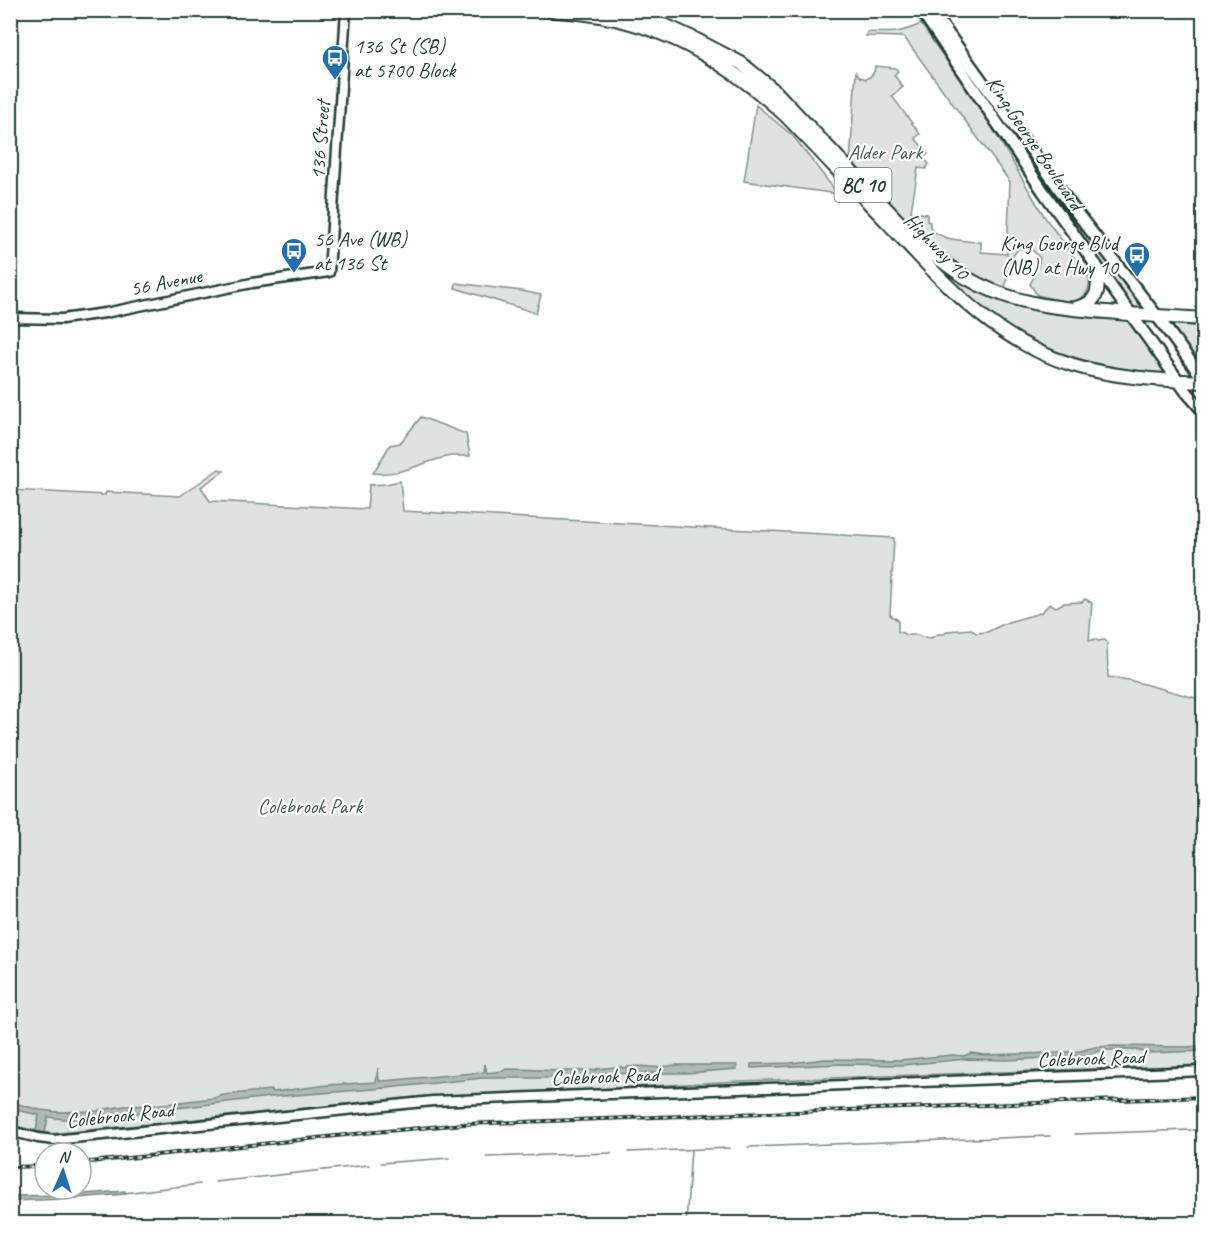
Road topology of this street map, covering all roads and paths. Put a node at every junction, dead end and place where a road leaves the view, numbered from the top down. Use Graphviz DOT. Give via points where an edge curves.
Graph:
graph roads {
  1 [pos="346,10"];
  2 [pos="550,10"];
  3 [pos="616,10"];
  4 [pos="921,10"];
  5 [pos="931,10"];
  6 [pos="1095,265"];
  7 [pos="329,272"];
  8 [pos="1068,309"];
  9 [pos="1130,314"];
  10 [pos="1157,316"];
  11 [pos="10,318"];
  12 [pos="1203,319"];
  13 [pos="1179,381"];
  14 [pos="1203,381"];
  15 [pos="1203,412"];
  16 [pos="1203,1071"];
  17 [pos="10,1131"];
  1 -- 7 [label="street, 136 Street"];
  2 -- 13 [label="highway, Highway 10 / BC 10" via="589,14 647,28 691,46 739,76 786,116 951,290 1019,341 1103,373"];
  3 -- 8 [label="highway, Highway 10 / BC 10" via="669,27 741,63 776,92 917,242 966,278 1019,301"];
  4 -- 6 [label="main road, King George Boulevard"];
  5 -- 10 [label="main road, King George Boulevard"];
  6 -- 8 [label="highway" via="1099,288 1096,295 1089,303"];
  6 -- 9 [label="main road, King George Boulevard"];
  7 -- 11 [label="street, 56 Avenue" via="105,313 62,319"];
  8 -- 9 [label="highway, Highway 10 / BC 10"];
  9 -- 10 [label="highway, Highway 10 / BC 10"];
  9 -- 13 [label="main road, King George Boulevard"];
  10 -- 12 [label="highway, Highway 10 / BC 10"];
  10 -- 14 [label="main road, King George Boulevard"];
  13 -- 14 [label="highway, Highway 10 / BC 10"];
  13 -- 15 [label="main road, King George Boulevard"];
  16 -- 17 [label="street, Colebrook Road" via="433,1101 54,1140"];
}
